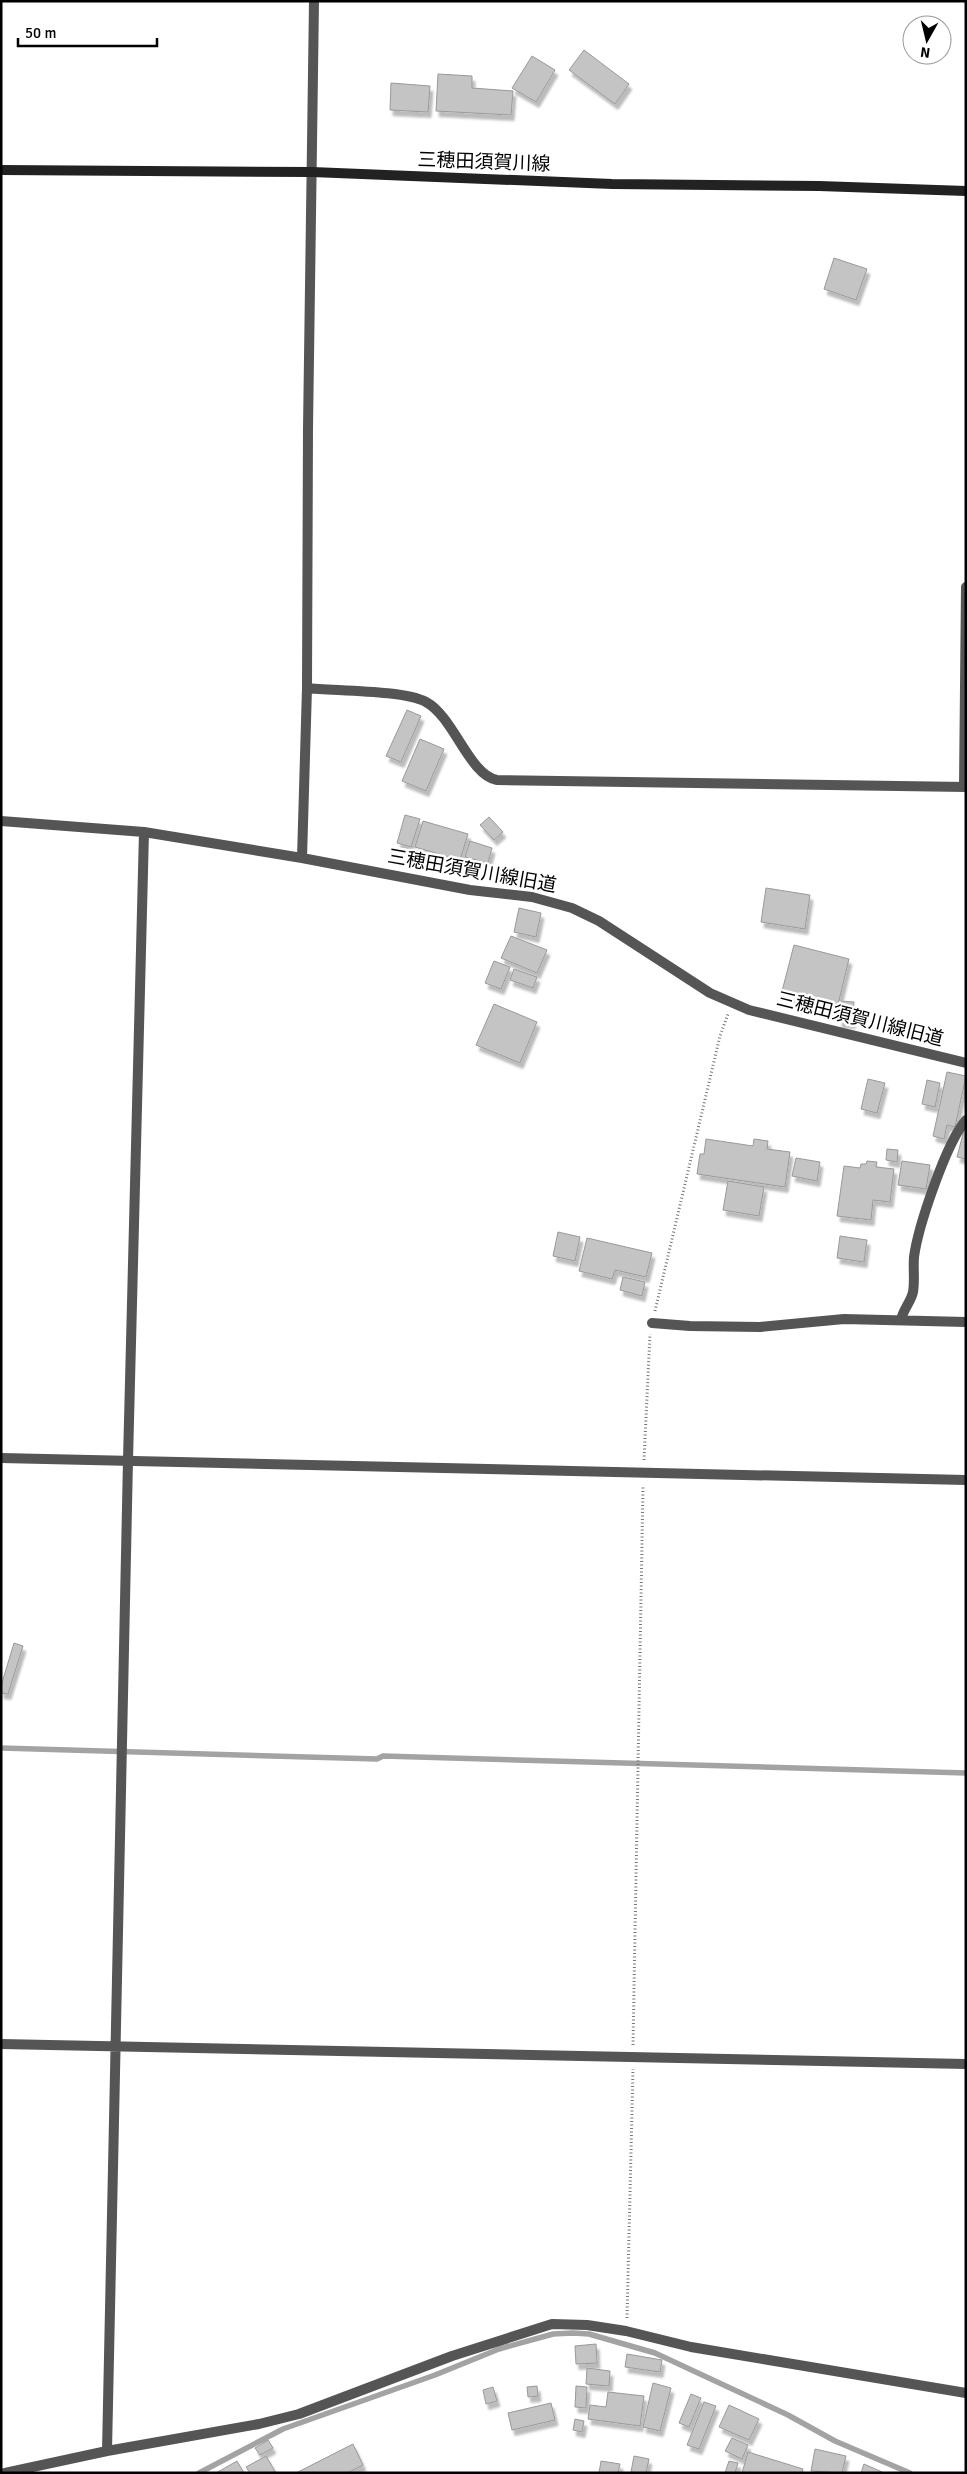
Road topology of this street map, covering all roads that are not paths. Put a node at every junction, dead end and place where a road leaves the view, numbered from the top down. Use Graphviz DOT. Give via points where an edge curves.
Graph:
graph roads {
  1 [pos="314,1"];
  2 [pos="1,170"];
  3 [pos="312,172"];
  4 [pos="966,191"];
  5 [pos="966,587"];
  6 [pos="307,688"];
  7 [pos="965,787"];
  8 [pos="1,820"];
  9 [pos="144,832"];
  10 [pos="302,858"];
  11 [pos="966,1063"];
  12 [pos="966,1120"];
  13 [pos="901,1320"];
  14 [pos="966,1322"];
  15 [pos="652,1323"];
  16 [pos="1,1458"];
  17 [pos="128,1460"];
  18 [pos="966,1480"];
  19 [pos="1,2044"];
  20 [pos="116,2046"];
  21 [pos="966,2064"];
  22 [pos="966,2392"];
  23 [pos="107,2451"];
  24 [pos="5,2473"];
  1 -- 3 [label="street"];
  2 -- 3 [label="main road, 三穂田須賀川線"];
  3 -- 4 [label="main road, 三穂田須賀川線" via="612,184"];
  3 -- 6 [label="street"];
  5 -- 7 [label="street"];
  6 -- 7 [label="street" via="396,694 426,702 441,716 483,775 497,780"];
  6 -- 10 [label="street"];
  8 -- 9 [label="street, 三穂田須賀川線旧道"];
  9 -- 10 [label="street, 三穂田須賀川線旧道"];
  9 -- 17 [label="street"];
  10 -- 11 [label="street, 三穂田須賀川線旧道" via="470,890 532,897 572,908 599,921 732,1004"];
  12 -- 13 [label="street" via="957,1133 925,1214 914,1258 913,1295"];
  13 -- 14 [label="street"];
  13 -- 15 [label="street" via="844,1319 760,1326"];
  16 -- 17 [label="street"];
  17 -- 18 [label="street"];
  17 -- 20 [label="street"];
  19 -- 20 [label="street"];
  20 -- 21 [label="street"];
  20 -- 23 [label="street"];
  22 -- 23 [label="street" via="691,2347 626,2331 552,2324 452,2356 299,2414"];
  23 -- 24 [label="street"];
}
